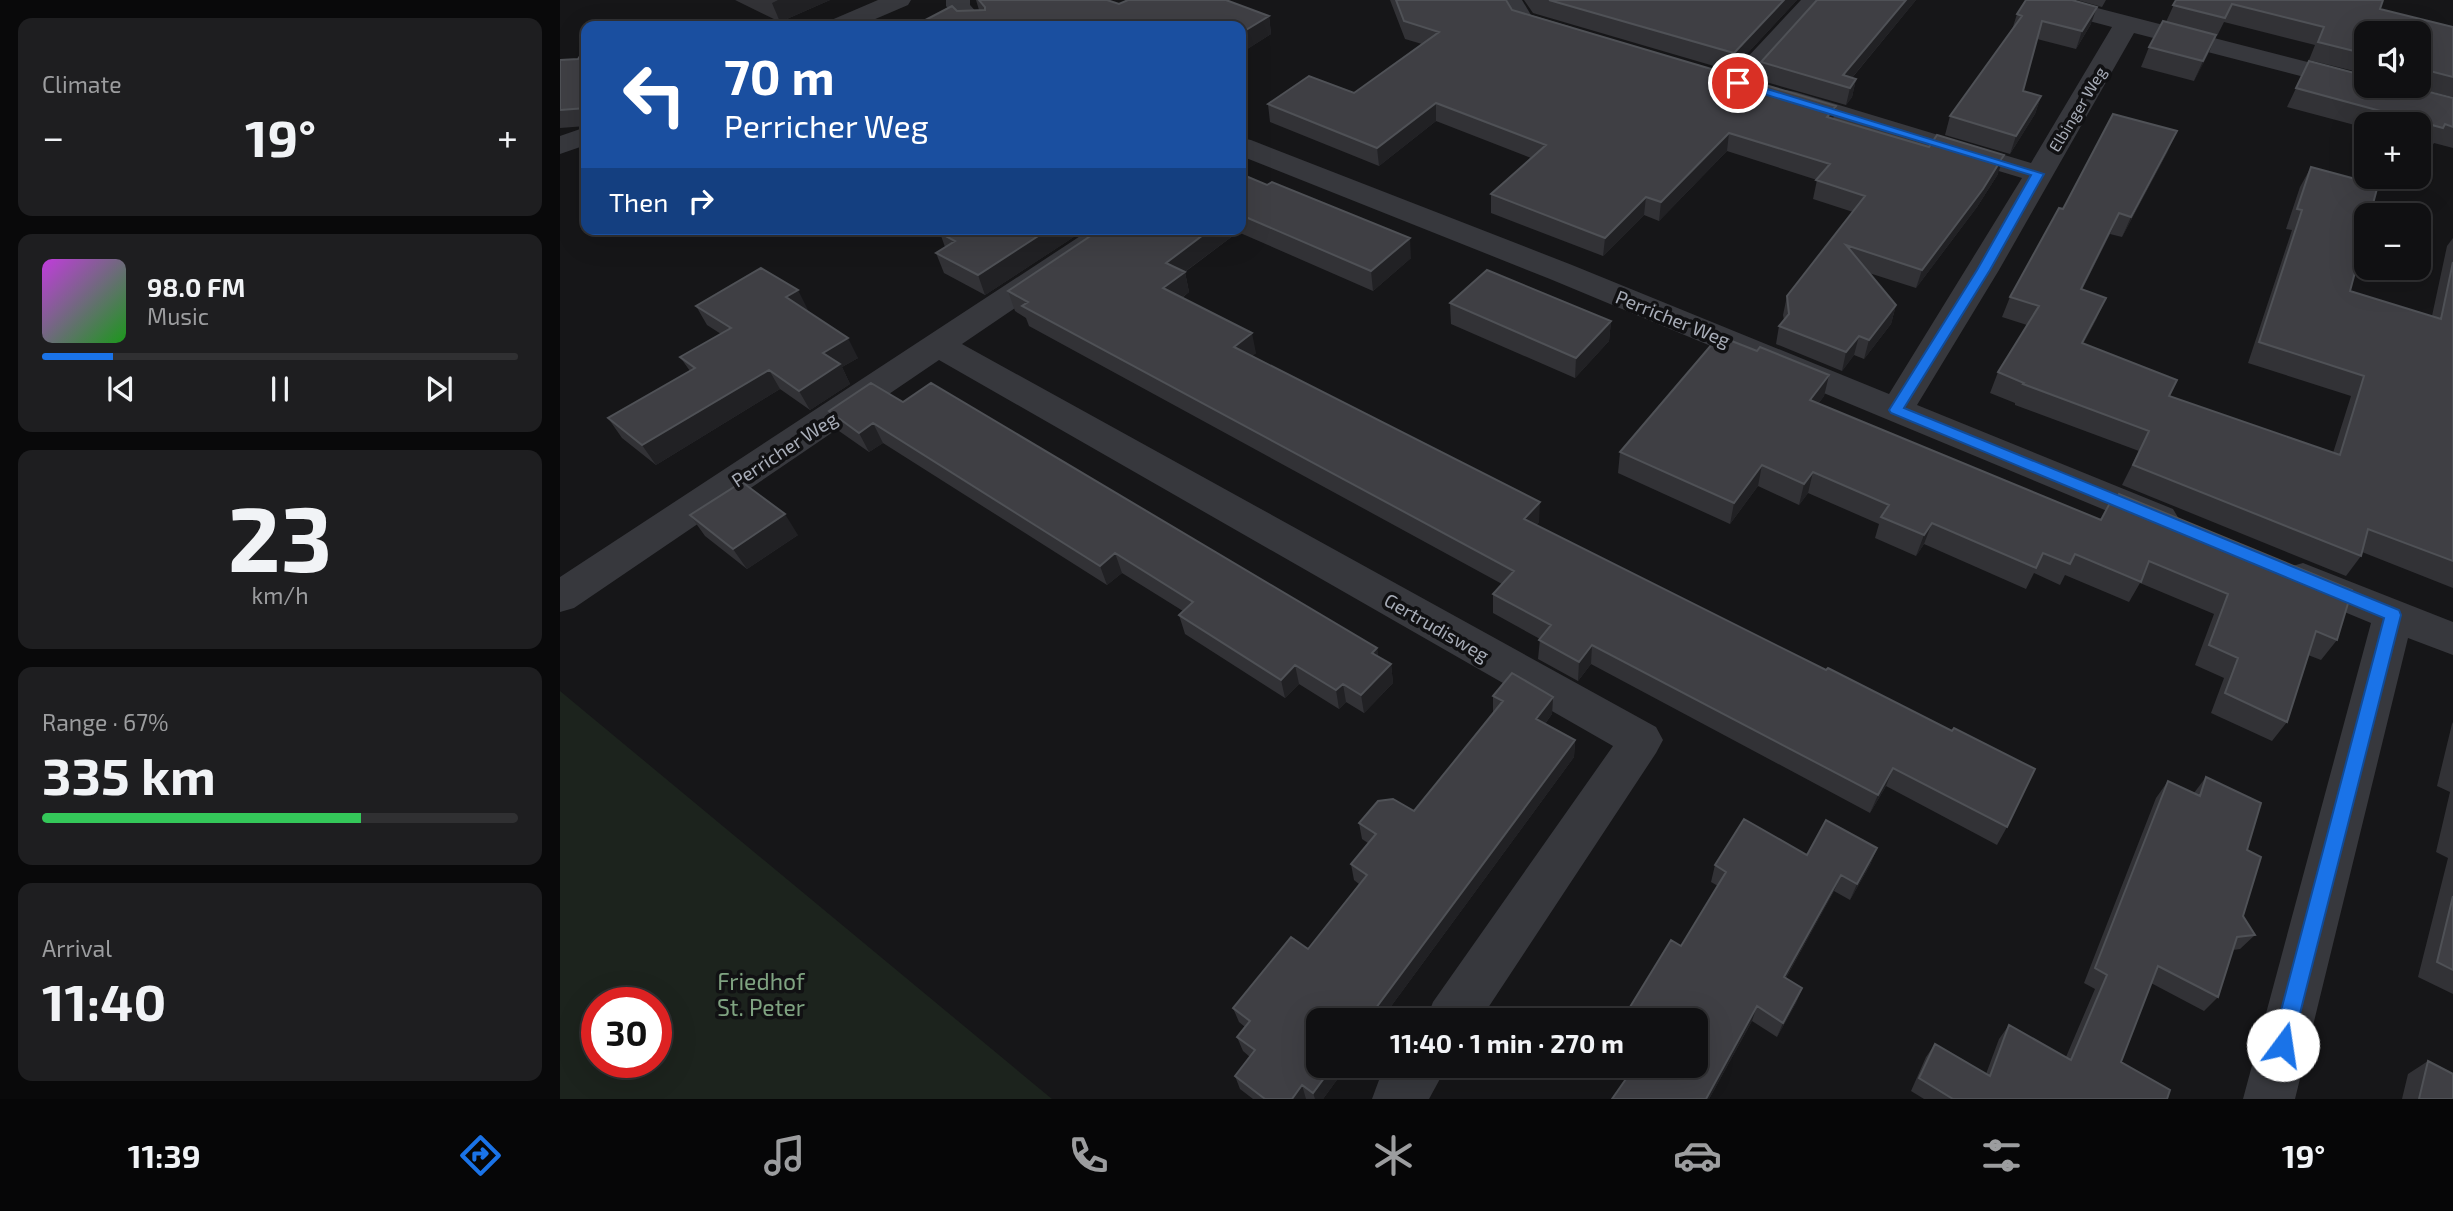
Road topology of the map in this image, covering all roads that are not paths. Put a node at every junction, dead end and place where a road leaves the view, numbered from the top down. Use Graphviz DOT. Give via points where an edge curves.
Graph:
graph roads {
  1 [pos="899,0"];
  2 [pos="958,0"];
  3 [pos="1510,0"];
  4 [pos="1814,0"];
  5 [pos="2037,0"];
  6 [pos="850,21"];
  7 [pos="972,21"];
  8 [pos="2127,23"];
  9 [pos="1586,39"];
  10 [pos="2354,82"];
  11 [pos="581,137"];
  12 [pos="560,146"];
  13 [pos="1246,148"];
  14 [pos="2038,174"];
  15 [pos="1103,235"];
  16 [pos="940,346"];
  17 [pos="1896,410"];
  18 [pos="2189,531"];
  19 [pos="2278,568"];
  20 [pos="560,597"];
  21 [pos="2393,615"];
  22 [pos="2453,639"];
  23 [pos="1459,1008"];
  24 [pos="1413,1078"];
  25 [pos="1398,1099"];
  26 [pos="2269,1099"];
  1 -- 6 [label="street"];
  2 -- 7 [label="street"];
  3 -- 9 [label="street" via="1522,20"];
  4 -- 14 [label="street" via="1725,79"];
  5 -- 8 [label="street"];
  8 -- 10 [label="street"];
  8 -- 14 [label="street, Elbinger Weg"];
  11 -- 12 [label="street"];
  13 -- 17 [label="street, Perricher Weg"];
  14 -- 17 [label="street, Elbinger Weg"];
  15 -- 16 [label="street, Perricher Weg"];
  16 -- 20 [label="street, Perricher Weg"];
  16 -- 23 [label="street, Gertrudisweg" via="1641,740"];
  17 -- 18 [label="street, Perricher Weg"];
  19 -- 21 [label="street"];
  21 -- 22 [label="street"];
  21 -- 26 [label="street"];
  24 -- 25 [label="street"];
}
